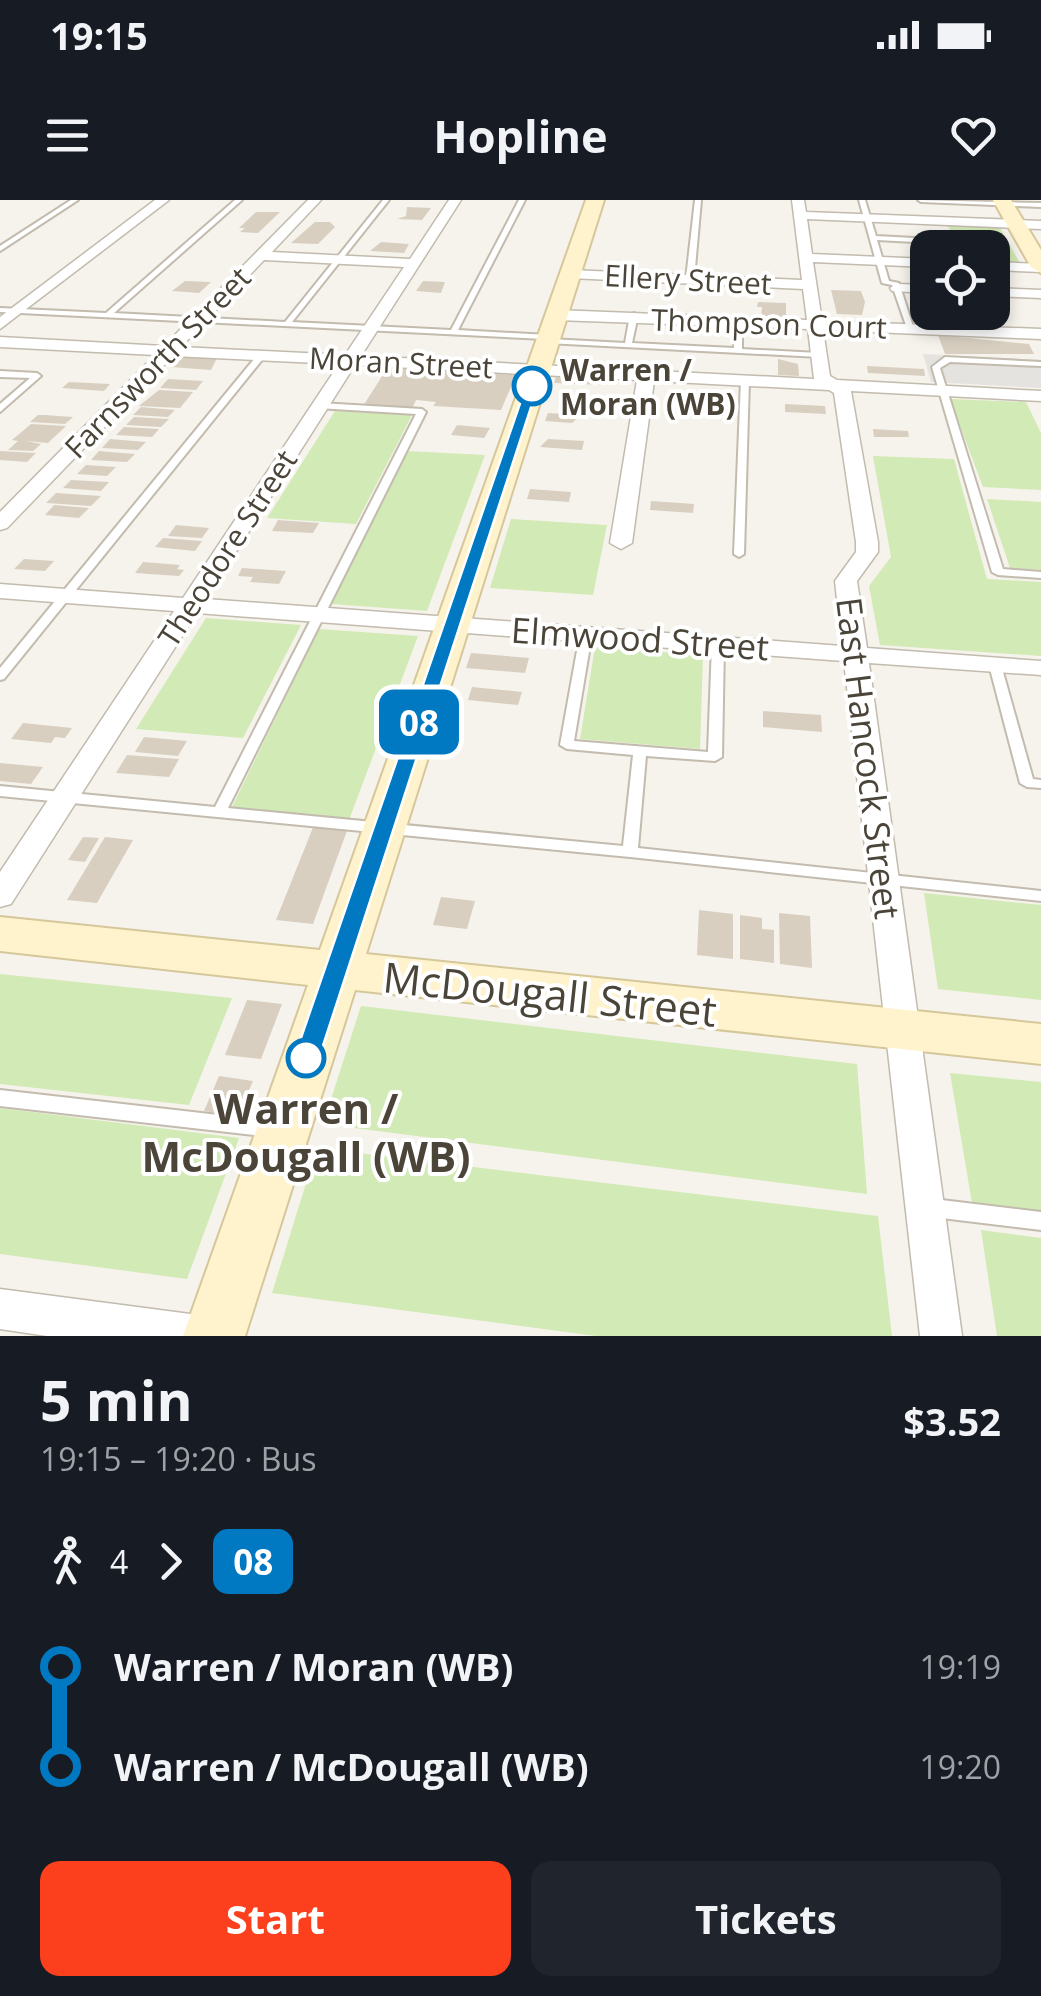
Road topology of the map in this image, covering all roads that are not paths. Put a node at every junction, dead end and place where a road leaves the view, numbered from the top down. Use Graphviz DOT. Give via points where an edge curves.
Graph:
graph roads {
  1 [pos="75,200"];
  2 [pos="163,200"];
  3 [pos="239,200"];
  4 [pos="315,200"];
  5 [pos="386,200"];
  6 [pos="455,200"];
  7 [pos="522,200"];
  8 [pos="595,200"];
  9 [pos="698,200"];
  10 [pos="862,200"];
  11 [pos="921,200"];
  12 [pos="934,200"];
  13 [pos="1003,202"];
  14 [pos="1041,204"];
  15 [pos="799,208"];
  16 [pos="867,218"];
  17 [pos="943,221"];
  18 [pos="1016,224"];
  19 [pos="1041,225"];
  20 [pos="947,230"];
  21 [pos="873,238"];
  22 [pos="910,241"];
  23 [pos="0,249"];
  24 [pos="261,256"];
  25 [pos="806,258"];
  26 [pos="338,260"];
  27 [pos="880,261"];
  28 [pos="910,262"];
  29 [pos="413,263"];
  30 [pos="1010,267"];
  31 [pos="1041,268"];
  32 [pos="570,274"];
  33 [pos="690,279"];
  34 [pos="807,284"];
  35 [pos="897,288"];
  36 [pos="910,288"];
  37 [pos="1010,293"];
  38 [pos="1041,294"];
  39 [pos="0,310"];
  40 [pos="16,311"];
  41 [pos="106,316"];
  42 [pos="633,317"];
  43 [pos="198,320"];
  44 [pos="738,322"];
  45 [pos="815,322"];
  46 [pos="0,324"];
  47 [pos="910,324"];
  48 [pos="286,325"];
  49 [pos="370,329"];
  50 [pos="910,329"];
  51 [pos="938,330"];
  52 [pos="453,333"];
  53 [pos="1041,334"];
  54 [pos="548,340"];
  55 [pos="0,342"];
  56 [pos="628,345"];
  57 [pos="169,350"];
  58 [pos="738,350"];
  59 [pos="262,354"];
  60 [pos="819,355"];
  61 [pos="350,359"];
  62 [pos="1041,364"];
  63 [pos="0,374"];
  64 [pos="646,376"];
  65 [pos="745,380"];
  66 [pos="831,384"];
  67 [pos="940,390"];
  68 [pos="1041,396"];
  69 [pos="320,406"];
  70 [pos="0,408"];
  71 [pos="0,524"];
  72 [pos="622,543"];
  73 [pos="739,554"];
  74 [pos="1041,575"];
  75 [pos="0,591"];
  76 [pos="67,596"];
  77 [pos="190,605"];
  78 [pos="319,615"];
  79 [pos="452,623"];
  80 [pos="586,634"];
  81 [pos="718,644"];
  82 [pos="856,654"];
  83 [pos="996,665"];
  84 [pos="1041,668"];
  85 [pos="0,676"];
  86 [pos="640,751"];
  87 [pos="1041,784"];
  88 [pos="0,791"];
  89 [pos="64,798"];
  90 [pos="219,812"];
  91 [pos="384,828"];
  92 [pos="630,852"];
  93 [pos="886,880"];
  94 [pos="0,896"];
  95 [pos="1041,896"];
  96 [pos="0,934"];
  97 [pos="336,970"];
  98 [pos="902,1030"];
  99 [pos="1041,1044"];
  100 [pos="0,1098"];
  101 [pos="282,1130"];
  102 [pos="925,1206"];
  103 [pos="1041,1221"];
  104 [pos="0,1309"];
  105 [pos="198,1336"];
  106 [pos="214,1336"];
  107 [pos="941,1336"];
  1 -- 23 [label="lane"];
  2 -- 40 [label="street"];
  3 -- 41 [label="lane"];
  4 -- 24 [label="street, Farnsworth Street"];
  5 -- 26 [label="lane"];
  6 -- 29 [label="street, Theodore Street"];
  7 -- 52 [label="lane"];
  8 -- 32 [label="main road"];
  9 -- 33 [label="lane"];
  10 -- 16 [label="lane"];
  11 -- 12 [label="lane"];
  12 -- 13 [label="lane"];
  12 -- 17 [label="lane"];
  13 -- 14 [label="lane"];
  13 -- 18 [label="main road"];
  15 -- 16 [label="street"];
  15 -- 25 [label="street, East Hancock Street"];
  16 -- 17 [label="street"];
  16 -- 21 [label="lane"];
  17 -- 18 [label="street"];
  17 -- 20 [label="lane"];
  18 -- 19 [label="street"];
  18 -- 31 [label="main road"];
  21 -- 22 [label="lane"];
  21 -- 27 [label="lane"];
  24 -- 26 [label="street"];
  24 -- 43 [label="street, Farnsworth Street"];
  25 -- 27 [label="street"];
  25 -- 34 [label="street, East Hancock Street"];
  26 -- 29 [label="street"];
  26 -- 48 [label="lane"];
  27 -- 28 [label="street"];
  27 -- 35 [label="lane" via="886,283"];
  29 -- 49 [label="street, Theodore Street"];
  30 -- 31 [label="street"];
  32 -- 33 [label="street, Ellery Street"];
  32 -- 54 [label="main road"];
  33 -- 34 [label="street, Ellery Street"];
  34 -- 45 [label="street, East Hancock Street"];
  35 -- 36 [label="street"];
  35 -- 47 [label="lane"];
  37 -- 38 [label="street"];
  39 -- 40 [label="lane"];
  40 -- 41 [label="lane"];
  40 -- 46 [label="street"];
  41 -- 43 [label="lane"];
  42 -- 44 [label="street, Thompson Court"];
  42 -- 54 [label="street, Thompson Court"];
  42 -- 56 [label="lane"];
  43 -- 48 [label="lane"];
  43 -- 57 [label="street, Farnsworth Street"];
  44 -- 45 [label="street, Thompson Court"];
  44 -- 58 [label="lane"];
  45 -- 50 [label="street, Thompson Court"];
  45 -- 60 [label="street, East Hancock Street"];
  48 -- 49 [label="lane"];
  49 -- 52 [label="lane"];
  49 -- 61 [label="street, Theodore Street"];
  51 -- 53 [label="street, Thompson Court"];
  52 -- 54 [label="lane"];
  54 -- 56 [label="lane"];
  54 -- 61 [label="street, Moran Street"];
  54 -- 64 [label="street, Moran Street"];
  54 -- 79 [label="main road"];
  55 -- 57 [label="street, Moran Street"];
  56 -- 58 [label="lane"];
  57 -- 59 [label="street, Moran Street"];
  57 -- 71 [label="street, Farnsworth Street"];
  58 -- 60 [label="lane"];
  59 -- 61 [label="street, Moran Street"];
  59 -- 76 [label="lane"];
  60 -- 66 [label="street, East Hancock Street" via="822,378"];
  61 -- 69 [label="street, Theodore Street"];
  62 -- 67 [label="lane" via="940,361"];
  63 -- 70 [label="lane" via="37,376"];
  64 -- 65 [label="street, Moran Street"];
  64 -- 72 [label="street"];
  65 -- 66 [label="street, Moran Street"];
  65 -- 73 [label="lane"];
  66 -- 67 [label="street, Moran Street"];
  66 -- 82 [label="street, East Hancock Street" via="842,392 867,552 846,581"];
  67 -- 68 [label="street, Moran Street"];
  67 -- 74 [label="lane" via="998,572"];
  69 -- 77 [label="street, Theodore Street"];
  69 -- 78 [label="lane" via="422,412"];
  75 -- 76 [label="street, Elmwood Street"];
  76 -- 77 [label="street, Elmwood Street"];
  76 -- 85 [label="lane"];
  77 -- 78 [label="street, Elmwood Street"];
  77 -- 89 [label="street, Theodore Street"];
  78 -- 79 [label="street, Elmwood Street"];
  78 -- 90 [label="lane"];
  79 -- 80 [label="street, Elmwood Street"];
  79 -- 91 [label="main road"];
  80 -- 81 [label="street, Elmwood Street"];
  80 -- 86 [label="lane" via="567,745"];
  81 -- 82 [label="street, Elmwood Street"];
  81 -- 86 [label="lane" via="715,757"];
  82 -- 83 [label="street, Elmwood Street"];
  82 -- 93 [label="street, East Hancock Street"];
  83 -- 84 [label="street, Elmwood Street"];
  83 -- 87 [label="lane" via="1027,782"];
  86 -- 92 [label="lane"];
  88 -- 89 [label="lane"];
  89 -- 90 [label="lane"];
  89 -- 94 [label="street, Theodore Street"];
  90 -- 91 [label="lane"];
  91 -- 92 [label="lane"];
  91 -- 97 [label="main road"];
  92 -- 93 [label="lane"];
  93 -- 95 [label="lane"];
  93 -- 98 [label="street, East Hancock Street"];
  96 -- 97 [label="main road, McDougall Street"];
  97 -- 98 [label="main road, McDougall Street"];
  97 -- 101 [label="main road"];
  98 -- 99 [label="main road, McDougall Street"];
  98 -- 102 [label="street, East Hancock Street"];
  100 -- 101 [label="lane"];
  101 -- 106 [label="main road"];
  102 -- 103 [label="lane"];
  102 -- 107 [label="street, East Hancock Street"];
  104 -- 105 [label="street"];
}
